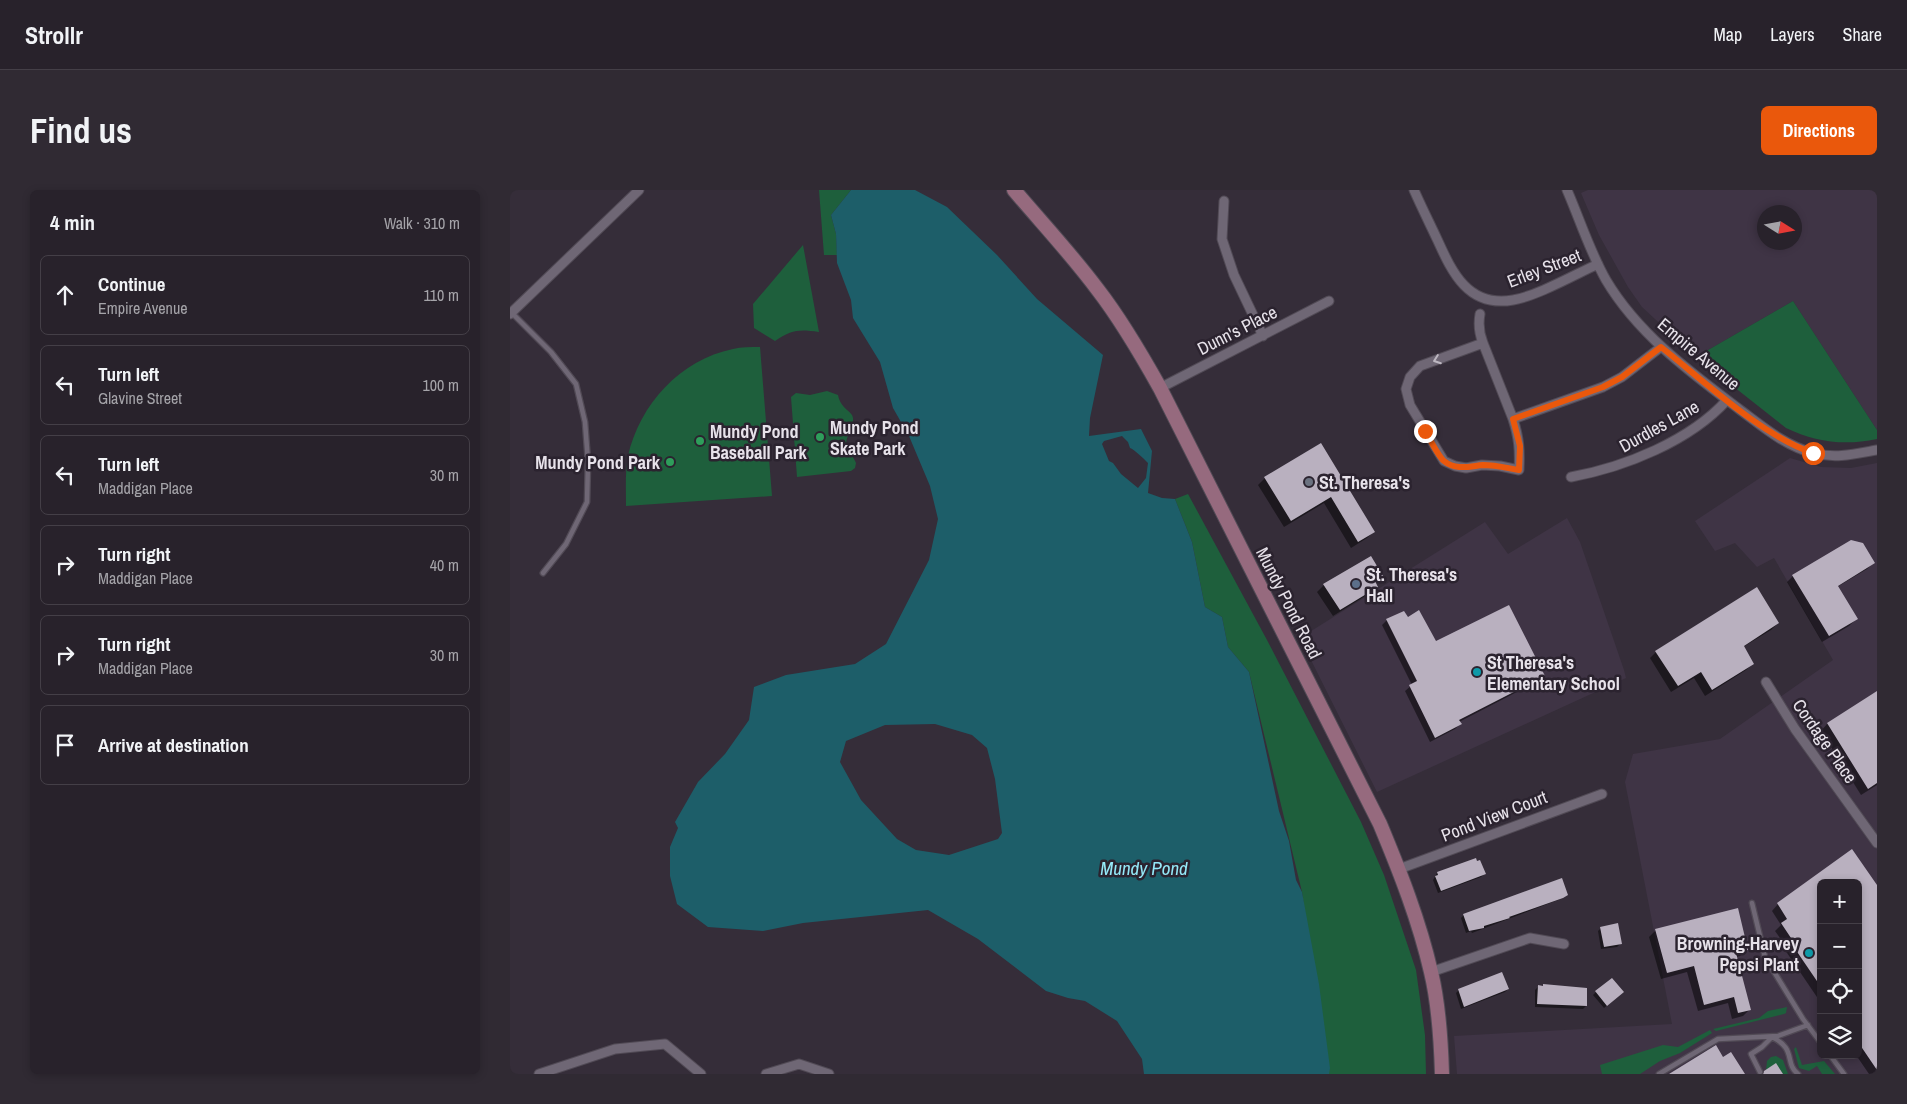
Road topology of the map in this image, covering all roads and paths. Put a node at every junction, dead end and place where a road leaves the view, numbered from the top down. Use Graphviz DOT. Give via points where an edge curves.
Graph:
graph roads {
  1 [pos="639,190"];
  2 [pos="1414,190"];
  3 [pos="1567,190"];
  4 [pos="1016,191"];
  5 [pos="1224,201"];
  6 [pos="1598,264"];
  7 [pos="1329,301"];
  8 [pos="511,313"];
  9 [pos="1480,314"];
  10 [pos="1263,336"];
  11 [pos="1483,343"];
  12 [pos="1661,347"];
  13 [pos="1160,388"];
  14 [pos="1727,400"];
  15 [pos="1513,419"];
  16 [pos="1877,450"];
  17 [pos="1571,476"];
  18 [pos="543,573"];
  19 [pos="1766,682"];
  20 [pos="1602,794"];
  21 [pos="1877,843"];
  22 [pos="1399,869"];
  23 [pos="1752,903"];
  24 [pos="1564,944"];
  25 [pos="1431,972"];
  26 [pos="1808,1025"];
  27 [pos="1772,1036"];
  28 [pos="1817,1037"];
  29 [pos="1833,1059"];
  30 [pos="1760,1072"];
  31 [pos="539,1074"];
  32 [pos="701,1074"];
  33 [pos="766,1074"];
  34 [pos="829,1074"];
  35 [pos="1442,1074"];
  36 [pos="1659,1074"];
  37 [pos="1798,1074"];
  38 [pos="1844,1074"];
  1 -- 8 [label="street"];
  2 -- 6 [label="street, Erley Street" via="1460,283 1483,298 1497,301 1527,296"];
  3 -- 6 [label="street, Empire Avenue"];
  4 -- 13 [label="street, Mundy Pond Road" via="1097,288"];
  5 -- 10 [label="street" via="1222,239 1234,274"];
  6 -- 12 [label="street, Empire Avenue" via="1622,302"];
  7 -- 10 [label="street, Dunn's Place"];
  8 -- 18 [label="lane" via="551,352 576,384 585,422 587,502 566,544"];
  9 -- 11 [label="street" via="1479,329"];
  10 -- 13 [label="street, Dunn's Place"];
  11 -- 15 [label="street"];
  11 -- 15 [label="street, one-way" via="1420,366 1410,377 1406,388 1410,405 1444,461 1460,467 1500,466 1519,470 1520,446"];
  12 -- 14 [label="street, Empire Avenue"];
  12 -- 15 [label="street" via="1622,377 1603,387"];
  13 -- 22 [label="street, Mundy Pond Road" via="1380,824"];
  14 -- 16 [label="street, Empire Avenue" via="1802,449 1833,456"];
  14 -- 17 [label="street, Durdles Lane" via="1716,413 1657,449 1620,465"];
  19 -- 21 [label="street, Cordage Place" via="1795,729"];
  20 -- 22 [label="street, Pond View Court"];
  22 -- 25 [label="street, Mundy Pond Road" via="1420,928"];
  23 -- 26 [label="lane" via="1765,957"];
  24 -- 25 [label="street" via="1530,938"];
  25 -- 35 [label="street, Mundy Pond Road" via="1439,1022"];
  26 -- 27 [label="lane"];
  26 -- 28 [label="lane"];
  27 -- 30 [label="lane" via="1762,1048 1751,1054"];
  27 -- 36 [label="lane" via="1718,1039"];
  27 -- 37 [label="lane" via="1785,1046"];
  29 -- 38 [label="lane"];
  31 -- 32 [label="street" via="615,1049 665,1044"];
  33 -- 34 [label="street" via="799,1064"];
}
